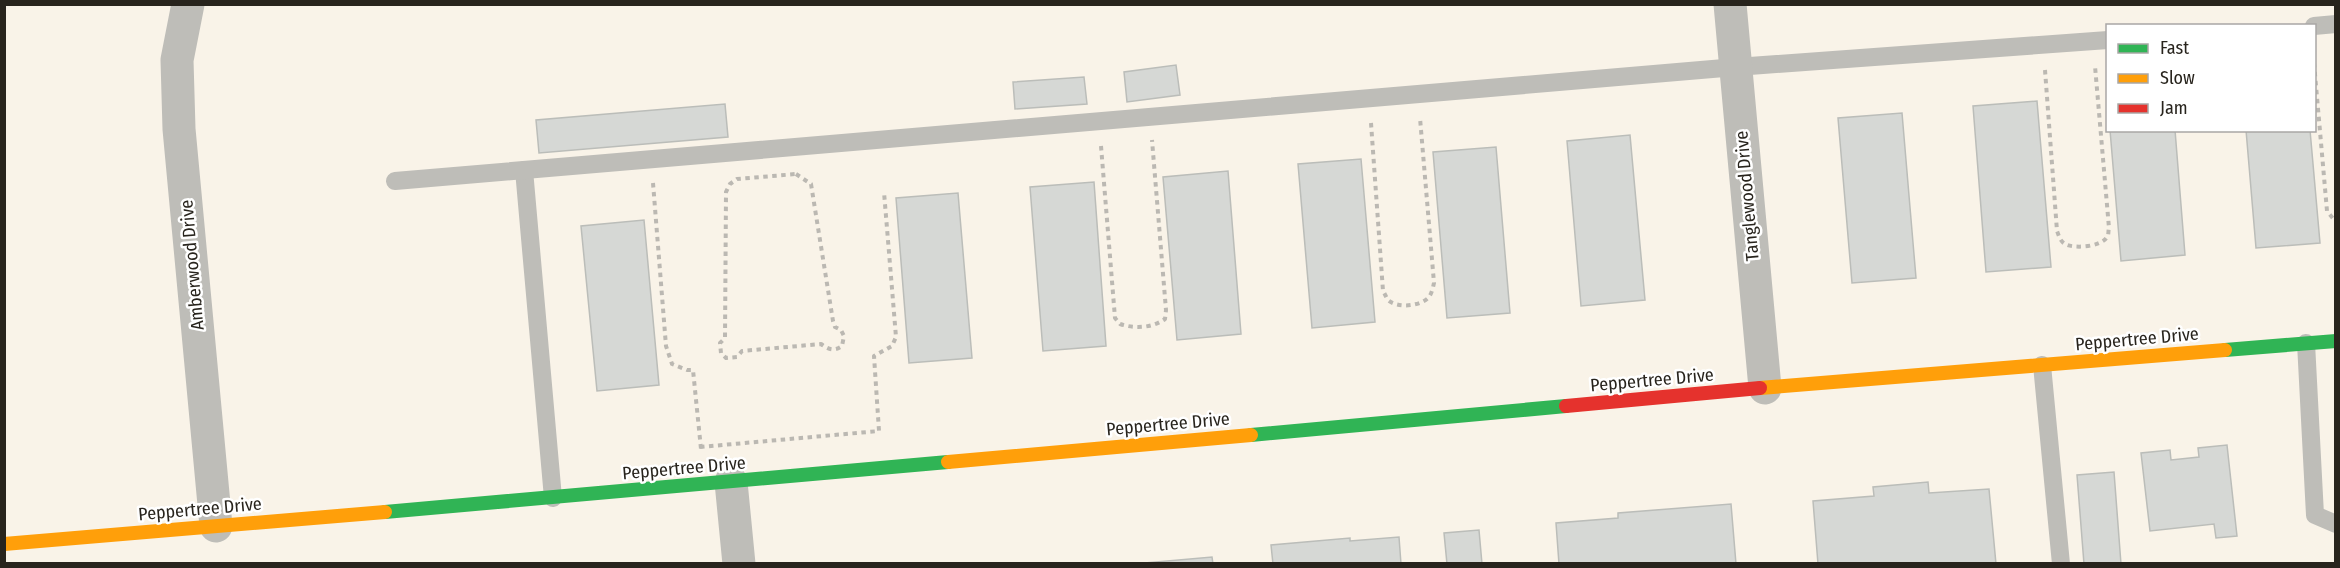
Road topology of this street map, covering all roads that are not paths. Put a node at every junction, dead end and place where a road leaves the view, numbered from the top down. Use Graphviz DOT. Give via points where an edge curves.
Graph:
graph roads {
  1 [pos="188,4"];
  2 [pos="1731,4"];
  3 [pos="2336,24"];
  4 [pos="2316,26"];
  5 [pos="2100,41"];
  6 [pos="1736,67"];
  7 [pos="524,170"];
  8 [pos="395,180"];
  9 [pos="2336,340"];
  10 [pos="2306,343"];
  11 [pos="2042,365"];
  12 [pos="1765,388"];
  13 [pos="717,483"];
  14 [pos="553,498"];
  15 [pos="2336,524"];
  16 [pos="216,526"];
  17 [pos="4,544"];
  18 [pos="739,564"];
  19 [pos="2061,564"];
  1 -- 16 [label="street, Amberwood Drive" via="177,60 179,129"];
  2 -- 6 [label="street, Tanglewood Drive"];
  3 -- 4 [label="lane"];
  5 -- 6 [label="lane"];
  6 -- 7 [label="lane"];
  6 -- 12 [label="street, Tanglewood Drive"];
  7 -- 8 [label="lane"];
  7 -- 14 [label="lane"];
  9 -- 10 [label="street, Peppertree Drive"];
  10 -- 11 [label="street, Peppertree Drive"];
  10 -- 15 [label="lane" via="2315,515"];
  11 -- 12 [label="street, Peppertree Drive"];
  11 -- 19 [label="lane"];
  12 -- 13 [label="street, Peppertree Drive"];
  13 -- 14 [label="street, Peppertree Drive"];
  13 -- 18 [label="street"];
  14 -- 16 [label="street, Peppertree Drive"];
  16 -- 17 [label="street, Peppertree Drive"];
}
